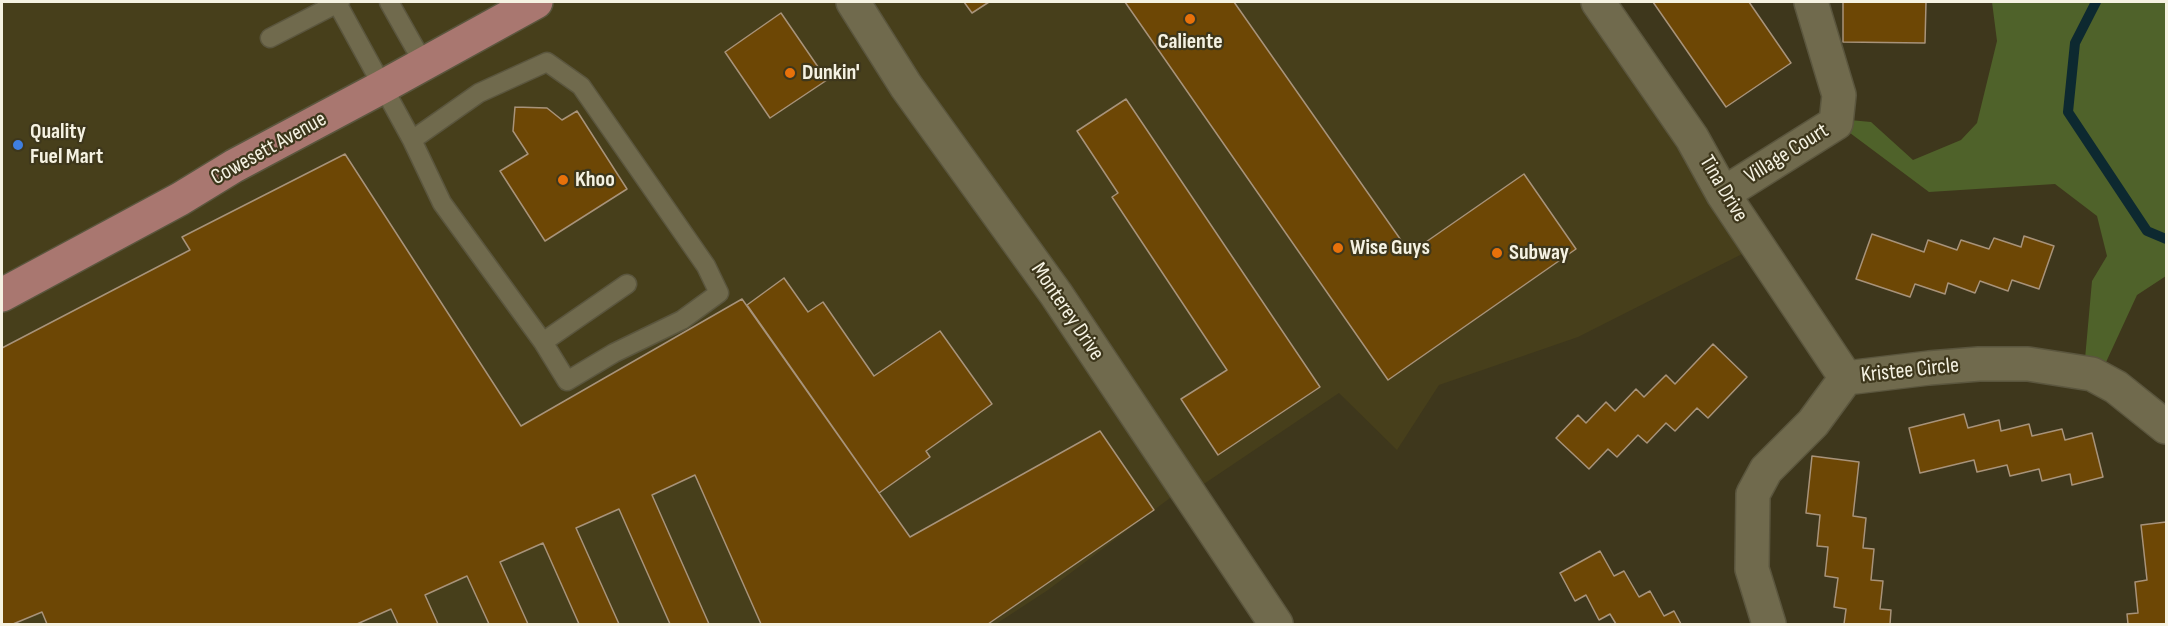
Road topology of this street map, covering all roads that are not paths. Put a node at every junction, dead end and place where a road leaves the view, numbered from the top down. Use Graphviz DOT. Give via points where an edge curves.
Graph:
graph roads {
  1 [pos="339,2"];
  2 [pos="389,2"];
  3 [pos="536,2"];
  4 [pos="854,2"];
  5 [pos="1598,2"];
  6 [pos="1811,2"];
  7 [pos="270,38"];
  8 [pos="424,64"];
  9 [pos="382,87"];
  10 [pos="412,140"];
  11 [pos="1723,194"];
  12 [pos="627,284"];
  13 [pos="2,295"];
  14 [pos="543,342"];
  15 [pos="1846,378"];
  16 [pos="2166,427"];
  17 [pos="1276,624"];
  18 [pos="1769,624"];
  1 -- 7 [label="lane"];
  1 -- 9 [label="lane"];
  2 -- 8 [label="lane"];
  3 -- 8 [label="main road, Cowesett Avenue"];
  4 -- 17 [label="street, Monterey Drive" via="906,86 1056,294"];
  5 -- 11 [label="street, Tina Drive" via="1692,138"];
  6 -- 11 [label="street, Village Court" via="1839,95 1836,123"];
  8 -- 9 [label="main road, Cowesett Avenue"];
  9 -- 10 [label="lane"];
  9 -- 13 [label="main road, Cowesett Avenue"];
  10 -- 14 [label="lane" via="442,204"];
  10 -- 14 [label="lane" via="479,93 547,62 580,86 706,266 719,292 681,320 567,381"];
  11 -- 15 [label="street, Tina Drive"];
  12 -- 14 [label="lane"];
  15 -- 16 [label="street, Kristee Circle" via="1939,367 2028,364 2092,374 2116,387"];
  15 -- 18 [label="street, Kristee Circle" via="1813,423 1766,470 1753,494 1752,570"];
}
